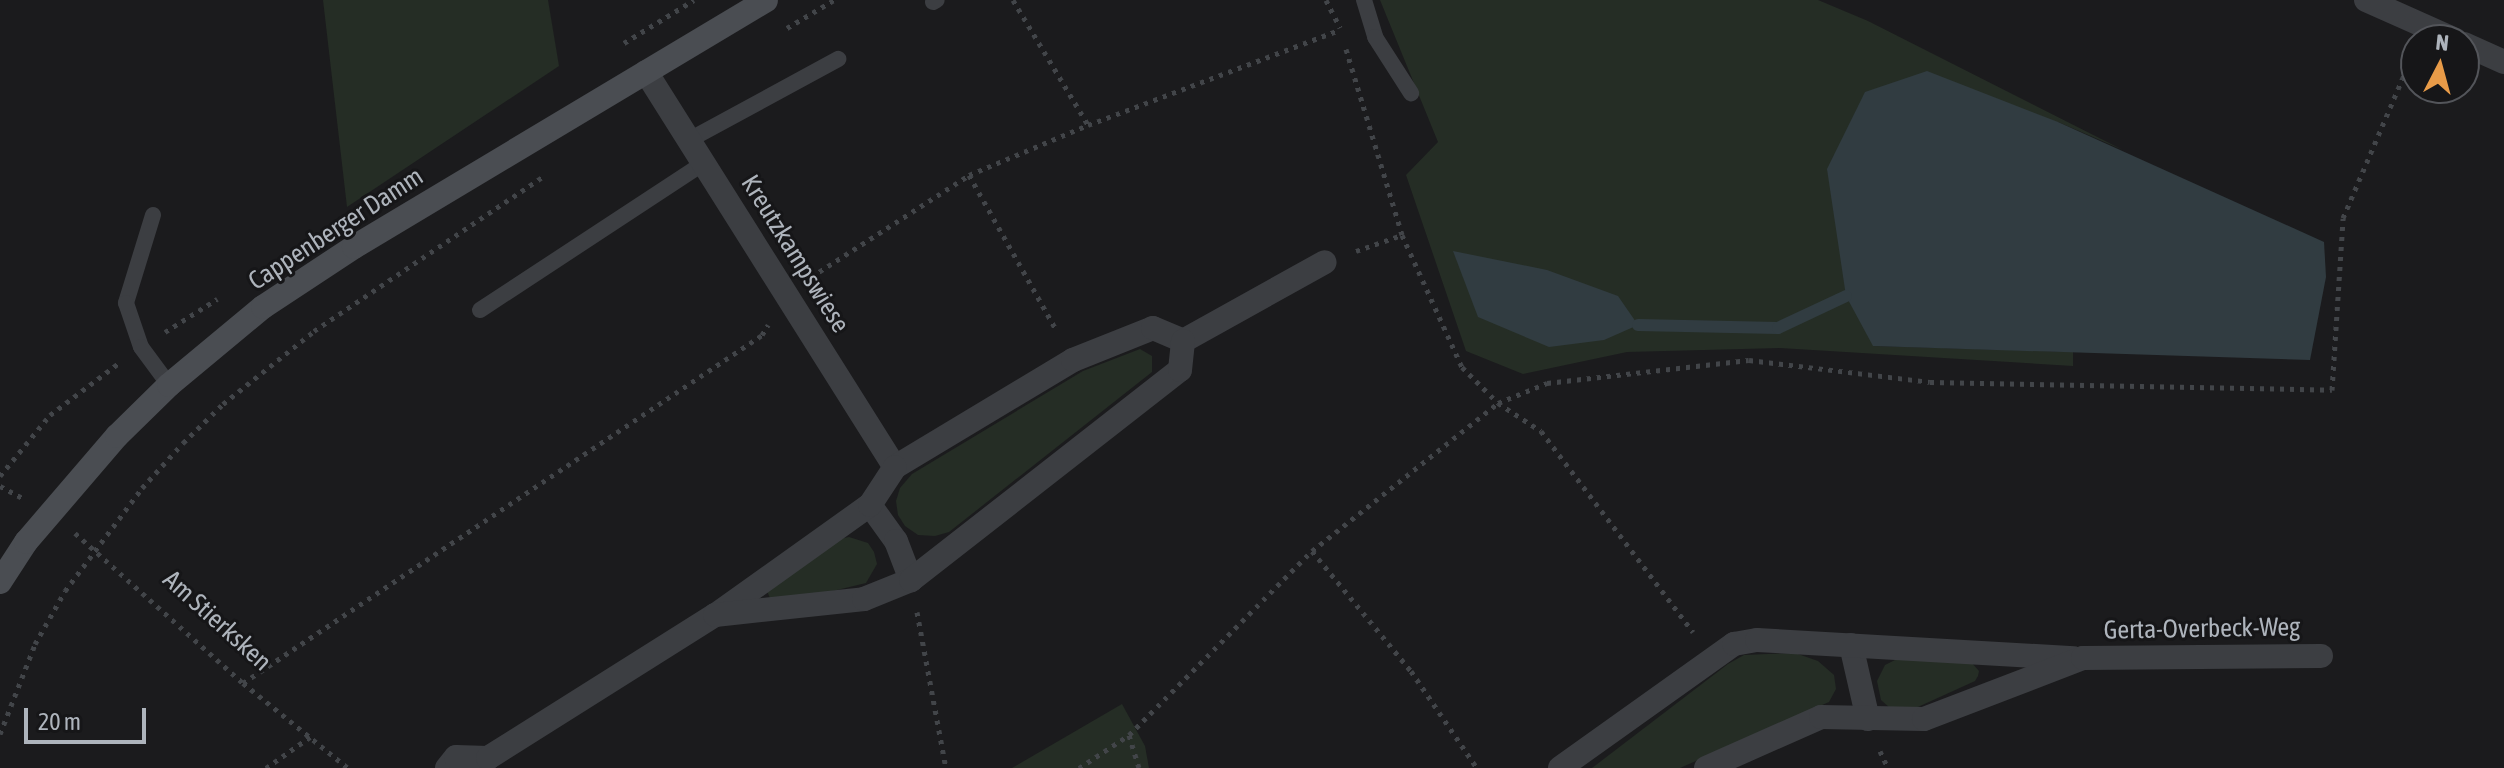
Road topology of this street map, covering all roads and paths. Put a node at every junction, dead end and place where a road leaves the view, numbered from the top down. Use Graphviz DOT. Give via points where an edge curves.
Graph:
graph roads {
  1 [pos="766,0"];
  2 [pos="1013,0"];
  3 [pos="1326,0"];
  4 [pos="1364,0"];
  5 [pos="2366,0"];
  6 [pos="2420,24"];
  7 [pos="1340,30"];
  8 [pos="2480,51"];
  9 [pos="838,59"];
  10 [pos="2504,62"];
  11 [pos="646,72"];
  12 [pos="2400,84"];
  13 [pos="1411,93"];
  14 [pos="1088,125"];
  15 [pos="689,140"];
  16 [pos="704,163"];
  17 [pos="969,175"];
  18 [pos="538,179"];
  19 [pos="153,215"];
  20 [pos="1402,235"];
  21 [pos="1325,262"];
  22 [pos="788,292"];
  23 [pos="480,310"];
  24 [pos="1183,341"];
  25 [pos="141,347"];
  26 [pos="1073,360"];
  27 [pos="169,385"];
  28 [pos="1498,403"];
  29 [pos="895,467"];
  30 [pos="0,476"];
  31 [pos="870,505"];
  32 [pos="50,513"];
  33 [pos="95,550"];
  34 [pos="1312,551"];
  35 [pos="911,580"];
  36 [pos="0,582"];
  37 [pos="715,615"];
  38 [pos="1851,645"];
  39 [pos="2321,656"];
  40 [pos="1712,658"];
  41 [pos="2083,658"];
  42 [pos="243,683"];
  43 [pos="1868,719"];
  44 [pos="0,734"];
  45 [pos="1129,735"];
  46 [pos="310,737"];
  47 [pos="266,768"];
  48 [pos="348,768"];
  49 [pos="447,768"];
  50 [pos="946,768"];
  51 [pos="1079,768"];
  52 [pos="1139,768"];
  53 [pos="1477,768"];
  54 [pos="1560,768"];
  55 [pos="1706,768"];
  1 -- 11 [label="main road, Cappenberger Damm"];
  2 -- 14 [label="path"];
  3 -- 7 [label="path"];
  4 -- 13 [label="lane" via="1375,37"];
  5 -- 6 [label="street"];
  7 -- 14 [label="path"];
  7 -- 20 [label="path"];
  8 -- 10 [label="street"];
  9 -- 15 [label="lane"];
  11 -- 15 [label="street, Kreutzkampswiese"];
  11 -- 27 [label="main road, Cappenberger Damm" via="354,247 263,307"];
  12 -- 28 [label="path" via="2343,218 2332,390 1930,382 1749,360 1547,383"];
  14 -- 17 [label="path"];
  15 -- 16 [label="street, Kreutzkampswiese"];
  16 -- 22 [label="street, Kreutzkampswiese"];
  16 -- 23 [label="lane"];
  17 -- 22 [label="path"];
  17 -- 26 [label="path"];
  18 -- 33 [label="path" via="259,374 183,443"];
  19 -- 25 [label="lane" via="126,303"];
  20 -- 21 [label="path"];
  20 -- 28 [label="path" via="1462,367"];
  21 -- 24 [label="street"];
  22 -- 29 [label="street, Kreutzkampswiese"];
  22 -- 42 [label="path" via="762,335"];
  24 -- 26 [label="street" via="1153,328"];
  24 -- 35 [label="street" via="1180,370"];
  25 -- 27 [label="lane"];
  25 -- 30 [label="path" via="50,415"];
  26 -- 29 [label="street"];
  27 -- 32 [label="main road, Cappenberger Damm"];
  28 -- 34 [label="path"];
  28 -- 40 [label="path" via="1541,431"];
  29 -- 31 [label="street"];
  31 -- 35 [label="street" via="896,541"];
  31 -- 37 [label="street"];
  32 -- 33 [label="path, Am Stierksken"];
  32 -- 36 [label="main road, Cappenberger Damm"];
  33 -- 42 [label="path, Am Stierksken"];
  33 -- 44 [label="path" via="35,644"];
  34 -- 45 [label="path"];
  34 -- 53 [label="path" via="1411,671"];
  35 -- 37 [label="street" via="864,599"];
  35 -- 50 [label="path"];
  37 -- 49 [label="street" via="488,758 456,757"];
  38 -- 40 [label="street, Gerta-Overbeck-Weg" via="1757,640 1734,644"];
  38 -- 41 [label="street, Gerta-Overbeck-Weg"];
  38 -- 43 [label="street"];
  39 -- 41 [label="street, Gerta-Overbeck-Weg"];
  40 -- 54 [label="street, Gerta-Overbeck-Weg"];
  41 -- 43 [label="street, Gerta-Overbeck-Weg" via="1924,719"];
  42 -- 46 [label="path, Am Stierksken"];
  43 -- 55 [label="street, Gerta-Overbeck-Weg" via="1821,717"];
  45 -- 51 [label="path"];
  45 -- 52 [label="path"];
  46 -- 47 [label="path"];
  46 -- 48 [label="path, Am Stierksken"];
}
